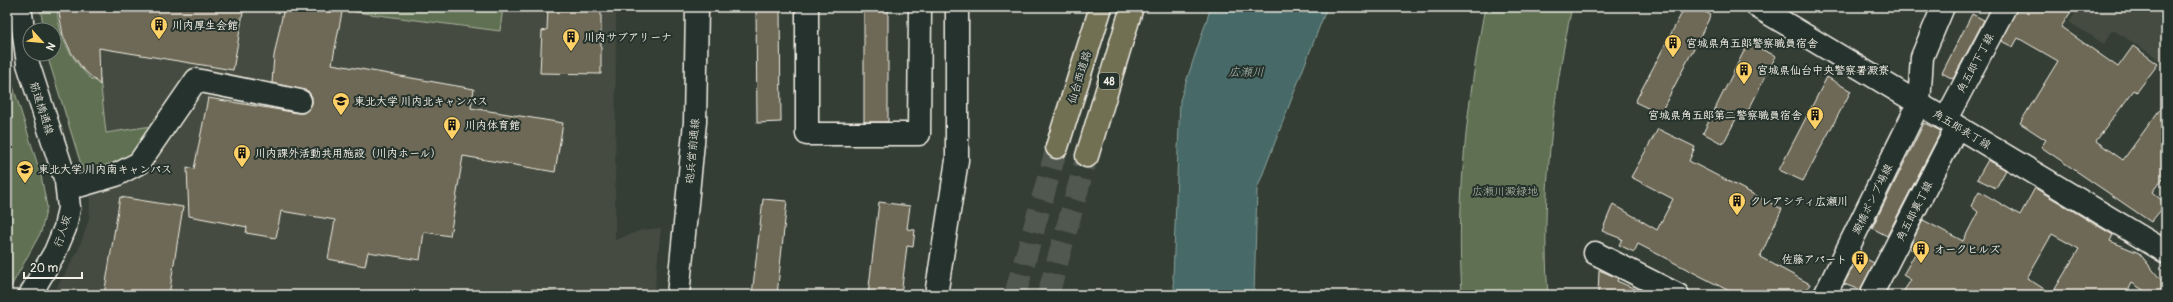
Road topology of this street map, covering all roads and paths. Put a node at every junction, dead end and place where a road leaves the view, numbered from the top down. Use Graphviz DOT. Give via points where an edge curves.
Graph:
graph roads {
  1 [pos="20,7"];
  2 [pos="697,7"];
  3 [pos="807,7"];
  4 [pos="920,7"];
  5 [pos="956,7"];
  6 [pos="1100,7"];
  7 [pos="1132,7"];
  8 [pos="1758,7"];
  9 [pos="1943,7"];
  10 [pos="2005,7"];
  11 [pos="300,101"];
  12 [pos="1919,103"];
  13 [pos="1952,123"];
  14 [pos="1057,148"];
  15 [pos="1086,156"];
  16 [pos="67,187"];
  17 [pos="69,208"];
  18 [pos="2166,252"];
  19 [pos="1595,253"];
  20 [pos="30,295"];
  21 [pos="678,295"];
  22 [pos="936,295"];
  23 [pos="1678,295"];
  24 [pos="1825,295"];
  25 [pos="1871,295"];
  1 -- 16 [label="street, 筋違橋通線" via="28,64"];
  2 -- 21 [label="street, 砲兵営前通線" via="695,122"];
  3 -- 4 [label="street" via="807,134 919,134"];
  5 -- 22 [label="street" via="957,160"];
  6 -- 14 [label="highway, 仙台西道路"];
  7 -- 15 [label="highway, 48"];
  8 -- 12 [label="street, 角五郎表丁線"];
  9 -- 12 [label="street" via="1922,57"];
  10 -- 13 [label="street, 角五郎下丁線"];
  11 -- 16 [label="street" via="196,80 139,163 116,175"];
  12 -- 13 [label="street, 角五郎表丁線"];
  12 -- 24 [label="street, 澱橋ポンプ場線"];
  13 -- 18 [label="street, 角五郎表丁線"];
  13 -- 25 [label="street, 角五郎裏丁線"];
  16 -- 17 [label="street, 筋違橋通線"];
  17 -- 20 [label="street, 行人坂" via="65,228 55,252"];
  19 -- 23 [label="street"];
}
